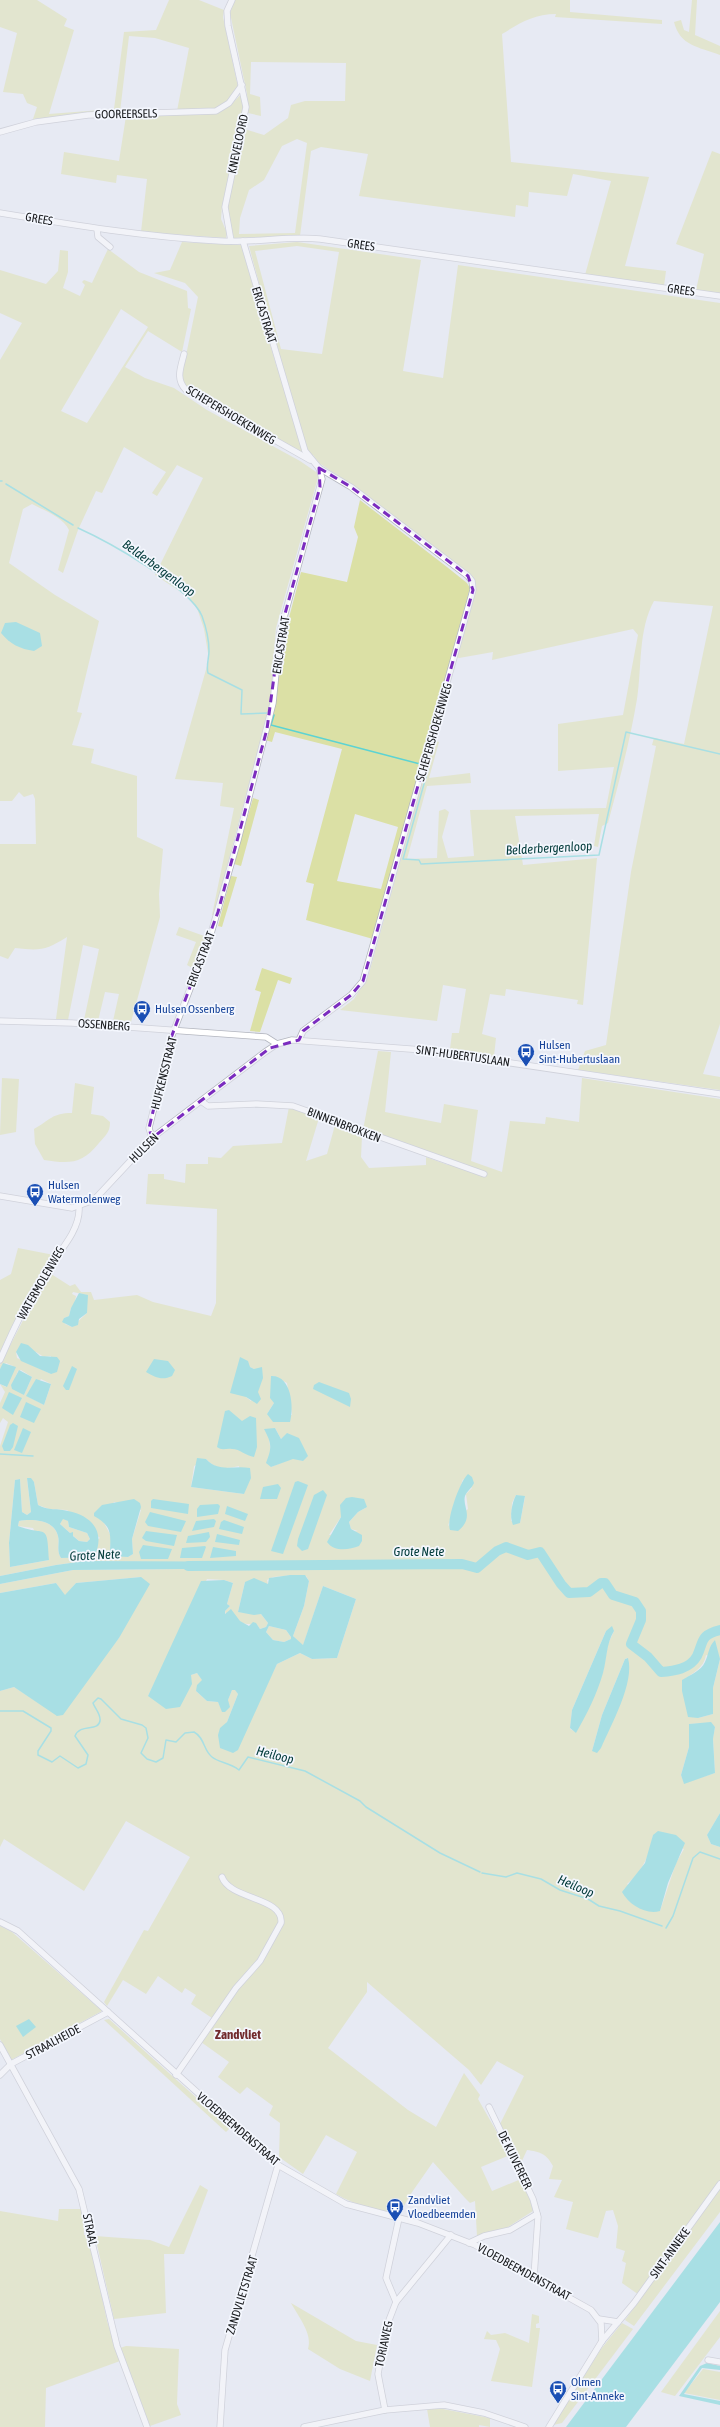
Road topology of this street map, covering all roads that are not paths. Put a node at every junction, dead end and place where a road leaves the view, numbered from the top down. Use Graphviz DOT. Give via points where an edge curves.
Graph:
graph roads {
  1 [pos="232,0"];
  2 [pos="242,85"];
  3 [pos="0,132"];
  4 [pos="0,213"];
  5 [pos="97,229"];
  6 [pos="231,241"];
  7 [pos="243,241"];
  8 [pos="110,247"];
  9 [pos="720,296"];
  10 [pos="184,354"];
  11 [pos="310,460"];
  12 [pos="319,468"];
  13 [pos="0,1021"];
  14 [pos="174,1030"];
  15 [pos="299,1040"];
  16 [pos="277,1044"];
  17 [pos="720,1094"];
  18 [pos="201,1101"];
  19 [pos="152,1138"];
  20 [pos="484,1174"];
  21 [pos="0,1196"];
  22 [pos="79,1207"];
  23 [pos="0,1360"];
  24 [pos="222,1877"];
  25 [pos="0,1922"];
  26 [pos="108,2012"];
  27 [pos="0,2045"];
  28 [pos="11,2064"];
  29 [pos="0,2075"];
  30 [pos="176,2075"];
  31 [pos="489,2107"];
  32 [pos="278,2165"];
  33 [pos="720,2184"];
  34 [pos="537,2214"];
  35 [pos="399,2218"];
  36 [pos="451,2235"];
  37 [pos="469,2243"];
  38 [pos="534,2277"];
  39 [pos="396,2302"];
  40 [pos="599,2319"];
  41 [pos="618,2322"];
  42 [pos="602,2341"];
  43 [pos="708,2360"];
  44 [pos="720,2362"];
  45 [pos="385,2410"];
  46 [pos="147,2427"];
  47 [pos="220,2427"];
  48 [pos="304,2427"];
  49 [pos="525,2427"];
  50 [pos="549,2427"];
  1 -- 2 [label="street, KNEVELOORD" via="228,11 228,26"];
  2 -- 3 [label="street, GOOREERSELS" via="229,103 216,111 88,115 29,124"];
  2 -- 6 [label="street, KNEVELOORD" via="245,115 225,207"];
  4 -- 5 [label="street, GREES"];
  5 -- 6 [label="street, GREES"];
  5 -- 8 [label="street" via="98,237"];
  6 -- 7 [label="street, GREES"];
  7 -- 9 [label="street, GREES" via="320,239"];
  7 -- 11 [label="street, ERICASTRAAT" via="305,451"];
  10 -- 11 [label="street, SCHEPERSHOEKENWEG" via="179,379 186,390"];
  11 -- 12 [label="street, ERICASTRAAT"];
  12 -- 14 [label="street, ERICASTRAAT" via="322,474 320,487 280,632 275,688 265,737 218,912"];
  12 -- 15 [label="street, SCHEPERSHOEKENWEG" via="351,487 468,576 473,590 363,981 351,995 303,1031"];
  13 -- 14 [label="street, OSSENBERG"];
  14 -- 16 [label="street, OSSENBERG" via="266,1037"];
  14 -- 19 [label="street, HUFKENSSTRAAT" via="149,1128"];
  15 -- 16 [label="street, SINT-HUBERTUSLAAN"];
  15 -- 17 [label="street, SINT-HUBERTUSLAAN" via="430,1051"];
  16 -- 18 [label="street, HULSEN"];
  18 -- 19 [label="street, HULSEN"];
  18 -- 20 [label="street, BINNENBROKKEN" via="208,1106 293,1106"];
  19 -- 22 [label="street, HULSEN" via="102,1194"];
  21 -- 22 [label="street"];
  22 -- 23 [label="street, WATERMOLENWEG" via="74,1228 42,1276"];
  24 -- 30 [label="street" via="229,1888 267,1903 277,1911 281,1923 260,1961 236,1988"];
  25 -- 26 [label="street, VLOEDBEEMDENSTRAAT" via="18,1931"];
  26 -- 28 [label="street, STRAALHEIDE"];
  26 -- 30 [label="street, VLOEDBEEMDENSTRAAT"];
  27 -- 28 [label="street, STRAAL"];
  28 -- 29 [label="street, STRAALHEIDE"];
  28 -- 46 [label="street, STRAAL" via="80,2189 117,2346"];
  30 -- 32 [label="street, VLOEDBEEMDENSTRAAT"];
  31 -- 34 [label="street, DE KUIVEREER" via="533,2199"];
  32 -- 35 [label="street, VLOEDBEEMDENSTRAAT" via="346,2204"];
  32 -- 47 [label="street, ZANDVLIETSTRAAT" via="225,2350"];
  33 -- 41 [label="street, SINT-ANNEKE"];
  34 -- 37 [label="street" via="510,2230 484,2236"];
  34 -- 38 [label="street, DE KUIVEREER"];
  35 -- 36 [label="street, VLOEDBEEMDENSTRAAT"];
  35 -- 39 [label="street" via="386,2278"];
  36 -- 37 [label="street, VLOEDBEEMDENSTRAAT"];
  36 -- 39 [label="street, TORIAWEG"];
  37 -- 38 [label="street, VLOEDBEEMDENSTRAAT"];
  38 -- 40 [label="street, VLOEDBEEMDENSTRAAT" via="591,2310"];
  39 -- 45 [label="street, TORIAWEG" via="386,2328 378,2374"];
  40 -- 41 [label="street"];
  40 -- 42 [label="street"];
  41 -- 42 [label="street, SINT-ANNEKE"];
  42 -- 50 [label="street, SINT-ANNEKE"];
  43 -- 44 [label="street"];
  45 -- 48 [label="street"];
  45 -- 49 [label="street" via="444,2405 484,2413"];
}
